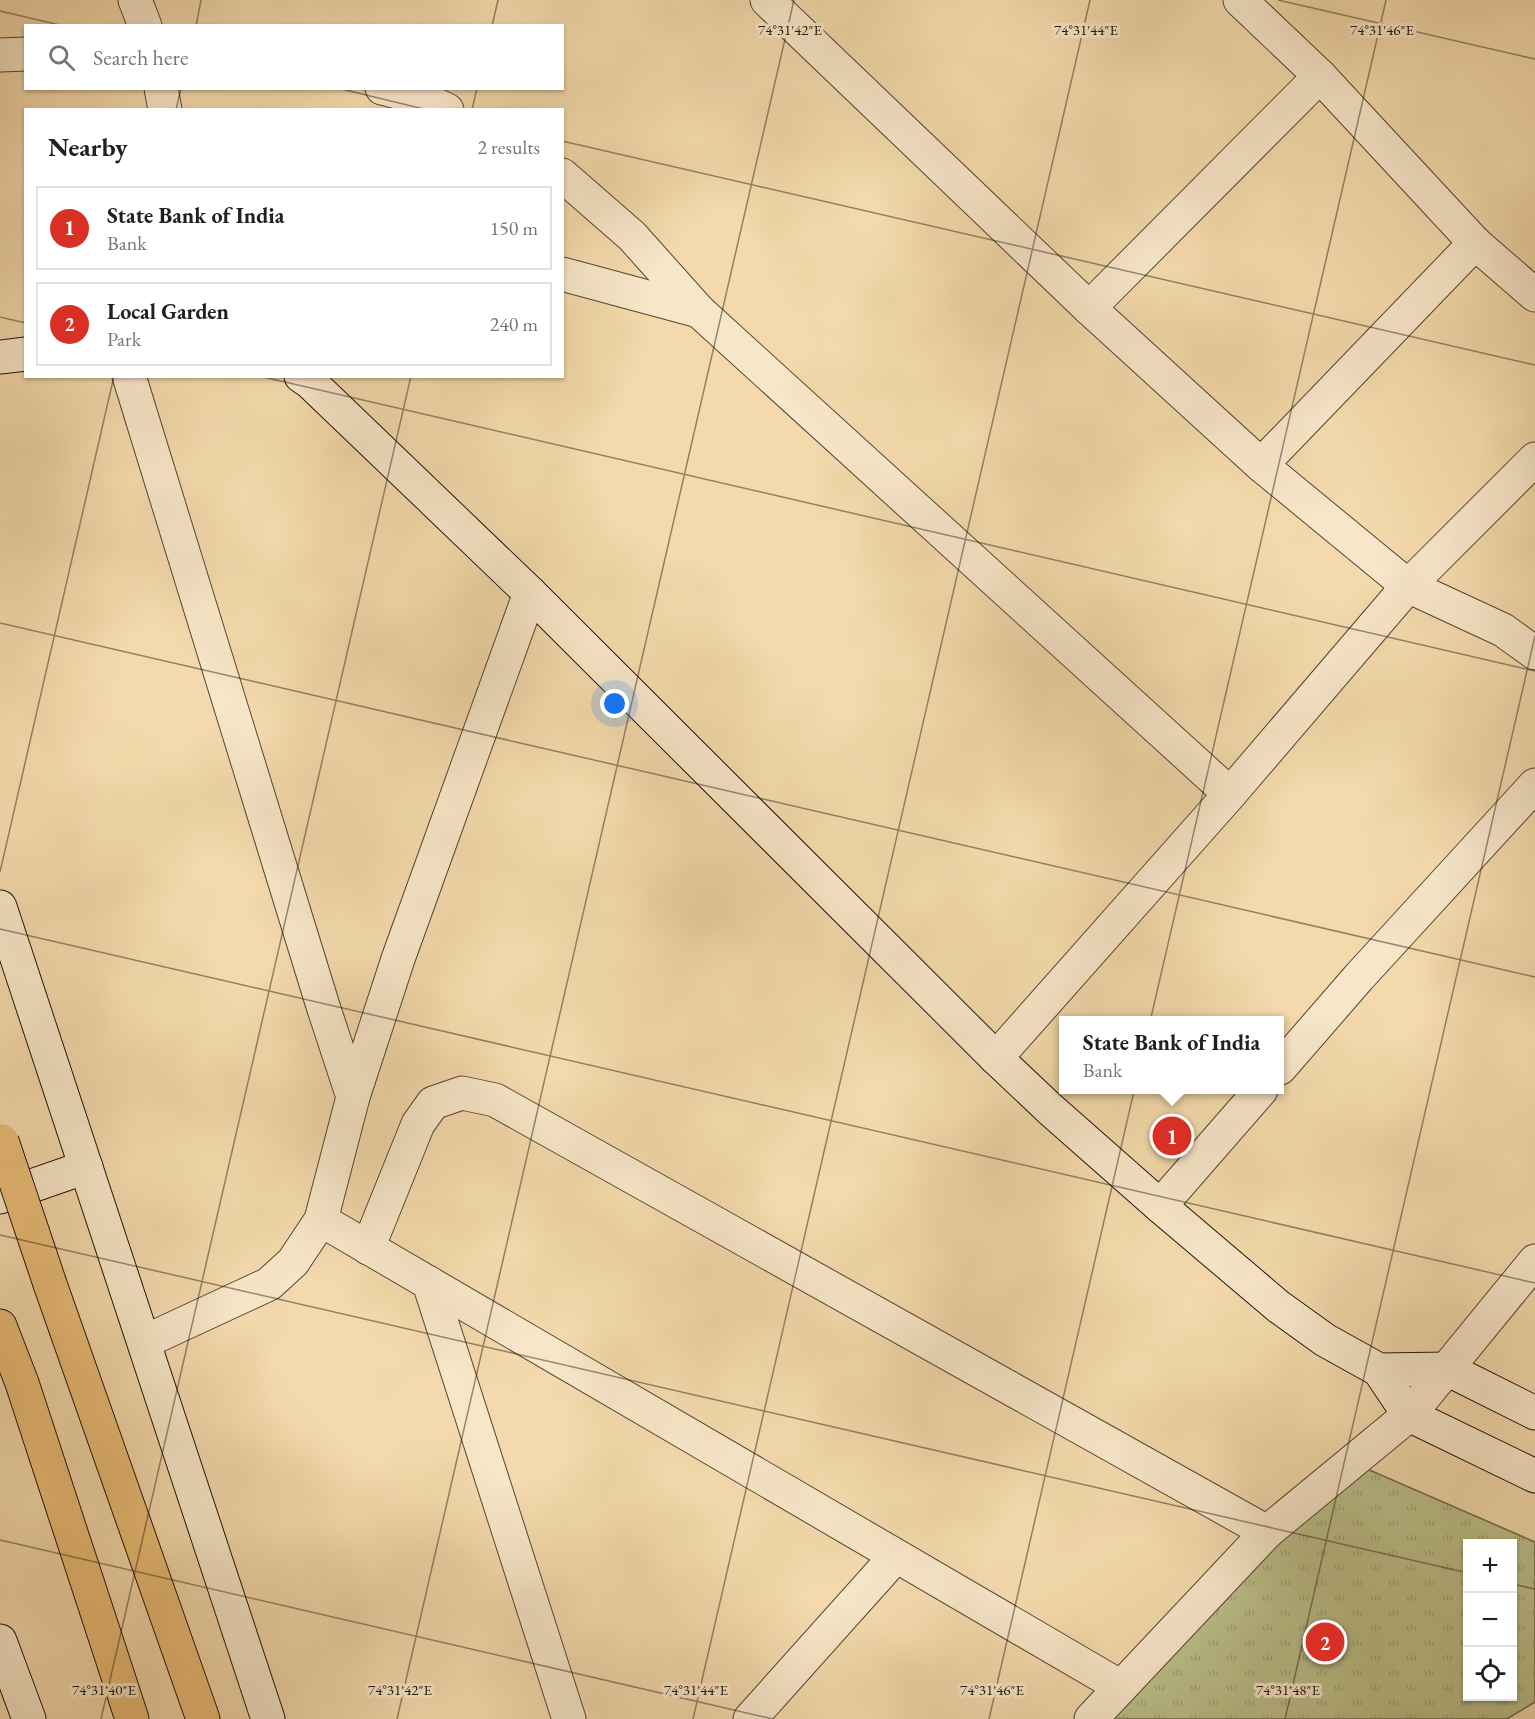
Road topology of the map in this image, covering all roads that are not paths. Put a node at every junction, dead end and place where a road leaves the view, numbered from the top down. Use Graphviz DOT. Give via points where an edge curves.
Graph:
graph roads {
  1 [pos="135,0"];
  2 [pos="767,0"];
  3 [pos="1240,0"];
  4 [pos="144,24"];
  5 [pos="24,54"];
  6 [pos="0,55"];
  7 [pos="1320,76"];
  8 [pos="161,90"];
  9 [pos="390,90"];
  10 [pos="165,108"];
  11 [pos="443,108"];
  12 [pos="564,177"];
  13 [pos="1475,243"];
  14 [pos="564,275"];
  15 [pos="1535,295"];
  16 [pos="1089,308"];
  17 [pos="699,311"];
  18 [pos="24,354"];
  19 [pos="0,357"];
  20 [pos="130,378"];
  21 [pos="304,378"];
  22 [pos="1535,459"];
  23 [pos="1261,465"];
  24 [pos="1408,586"];
  25 [pos="530,593"];
  26 [pos="1535,653"];
  27 [pos="1535,785"];
  28 [pos="1230,794"];
  29 [pos="0,907"];
  30 [pos="996,1058"];
  31 [pos="1284,1063"];
  32 [pos="1257,1094"];
  33 [pos="353,1097"];
  34 [pos="1,1138"];
  35 [pos="86,1167"];
  36 [pos="0,1197"];
  37 [pos="1160,1206"];
  38 [pos="321,1220"];
  39 [pos="368,1248"];
  40 [pos="1535,1261"];
  41 [pos="429,1283"];
  42 [pos="0,1326"];
  43 [pos="144,1342"];
  44 [pos="1447,1369"];
  45 [pos="1379,1370"];
  46 [pos="1535,1413"];
  47 [pos="1409,1415"];
  48 [pos="1535,1476"];
  49 [pos="1268,1532"];
  50 [pos="896,1556"];
  51 [pos="0,1641"];
  52 [pos="1121,1687"];
  53 [pos="29,1719"];
  54 [pos="132,1719"];
  55 [pos="203,1719"];
  56 [pos="268,1719"];
  57 [pos="569,1719"];
  58 [pos="750,1719"];
  59 [pos="1091,1719"];
  1 -- 4 [label="street"];
  2 -- 16 [label="street"];
  3 -- 7 [label="street"];
  5 -- 6 [label="street"];
  7 -- 13 [label="street"];
  7 -- 16 [label="street"];
  8 -- 10 [label="street"];
  9 -- 11 [label="street"];
  12 -- 17 [label="street" via="632,236"];
  13 -- 15 [label="street"];
  13 -- 23 [label="street"];
  14 -- 17 [label="street"];
  16 -- 23 [label="street"];
  17 -- 28 [label="street"];
  18 -- 19 [label="street"];
  20 -- 33 [label="street"];
  21 -- 25 [label="street"];
  22 -- 24 [label="street"];
  23 -- 24 [label="street"];
  24 -- 26 [label="street" via="1503,630"];
  24 -- 28 [label="street"];
  25 -- 30 [label="street"];
  25 -- 33 [label="street" via="398,959"];
  27 -- 31 [label="street"];
  28 -- 30 [label="street"];
  29 -- 35 [label="street"];
  30 -- 37 [label="street"];
  32 -- 37 [label="street"];
  33 -- 38 [label="street"];
  34 -- 55 [label="highway, bridge"];
  35 -- 36 [label="street"];
  35 -- 43 [label="street"];
  37 -- 45 [label="street" via="1279,1307 1325,1340"];
  38 -- 39 [label="street"];
  38 -- 43 [label="street" via="293,1262 269,1284"];
  39 -- 41 [label="street"];
  39 -- 49 [label="street" via="418,1124 433,1104 462,1093 495,1100"];
  40 -- 44 [label="street"];
  41 -- 50 [label="street"];
  41 -- 57 [label="street"];
  42 -- 54 [label="highway"];
  43 -- 56 [label="street"];
  44 -- 45 [label="street"];
  44 -- 46 [label="street"];
  44 -- 47 [label="street"];
  45 -- 47 [label="street"];
  47 -- 48 [label="street"];
  47 -- 49 [label="street"];
  49 -- 52 [label="street"];
  50 -- 52 [label="street"];
  50 -- 58 [label="street"];
  51 -- 53 [label="street"];
  52 -- 59 [label="street"];
}
